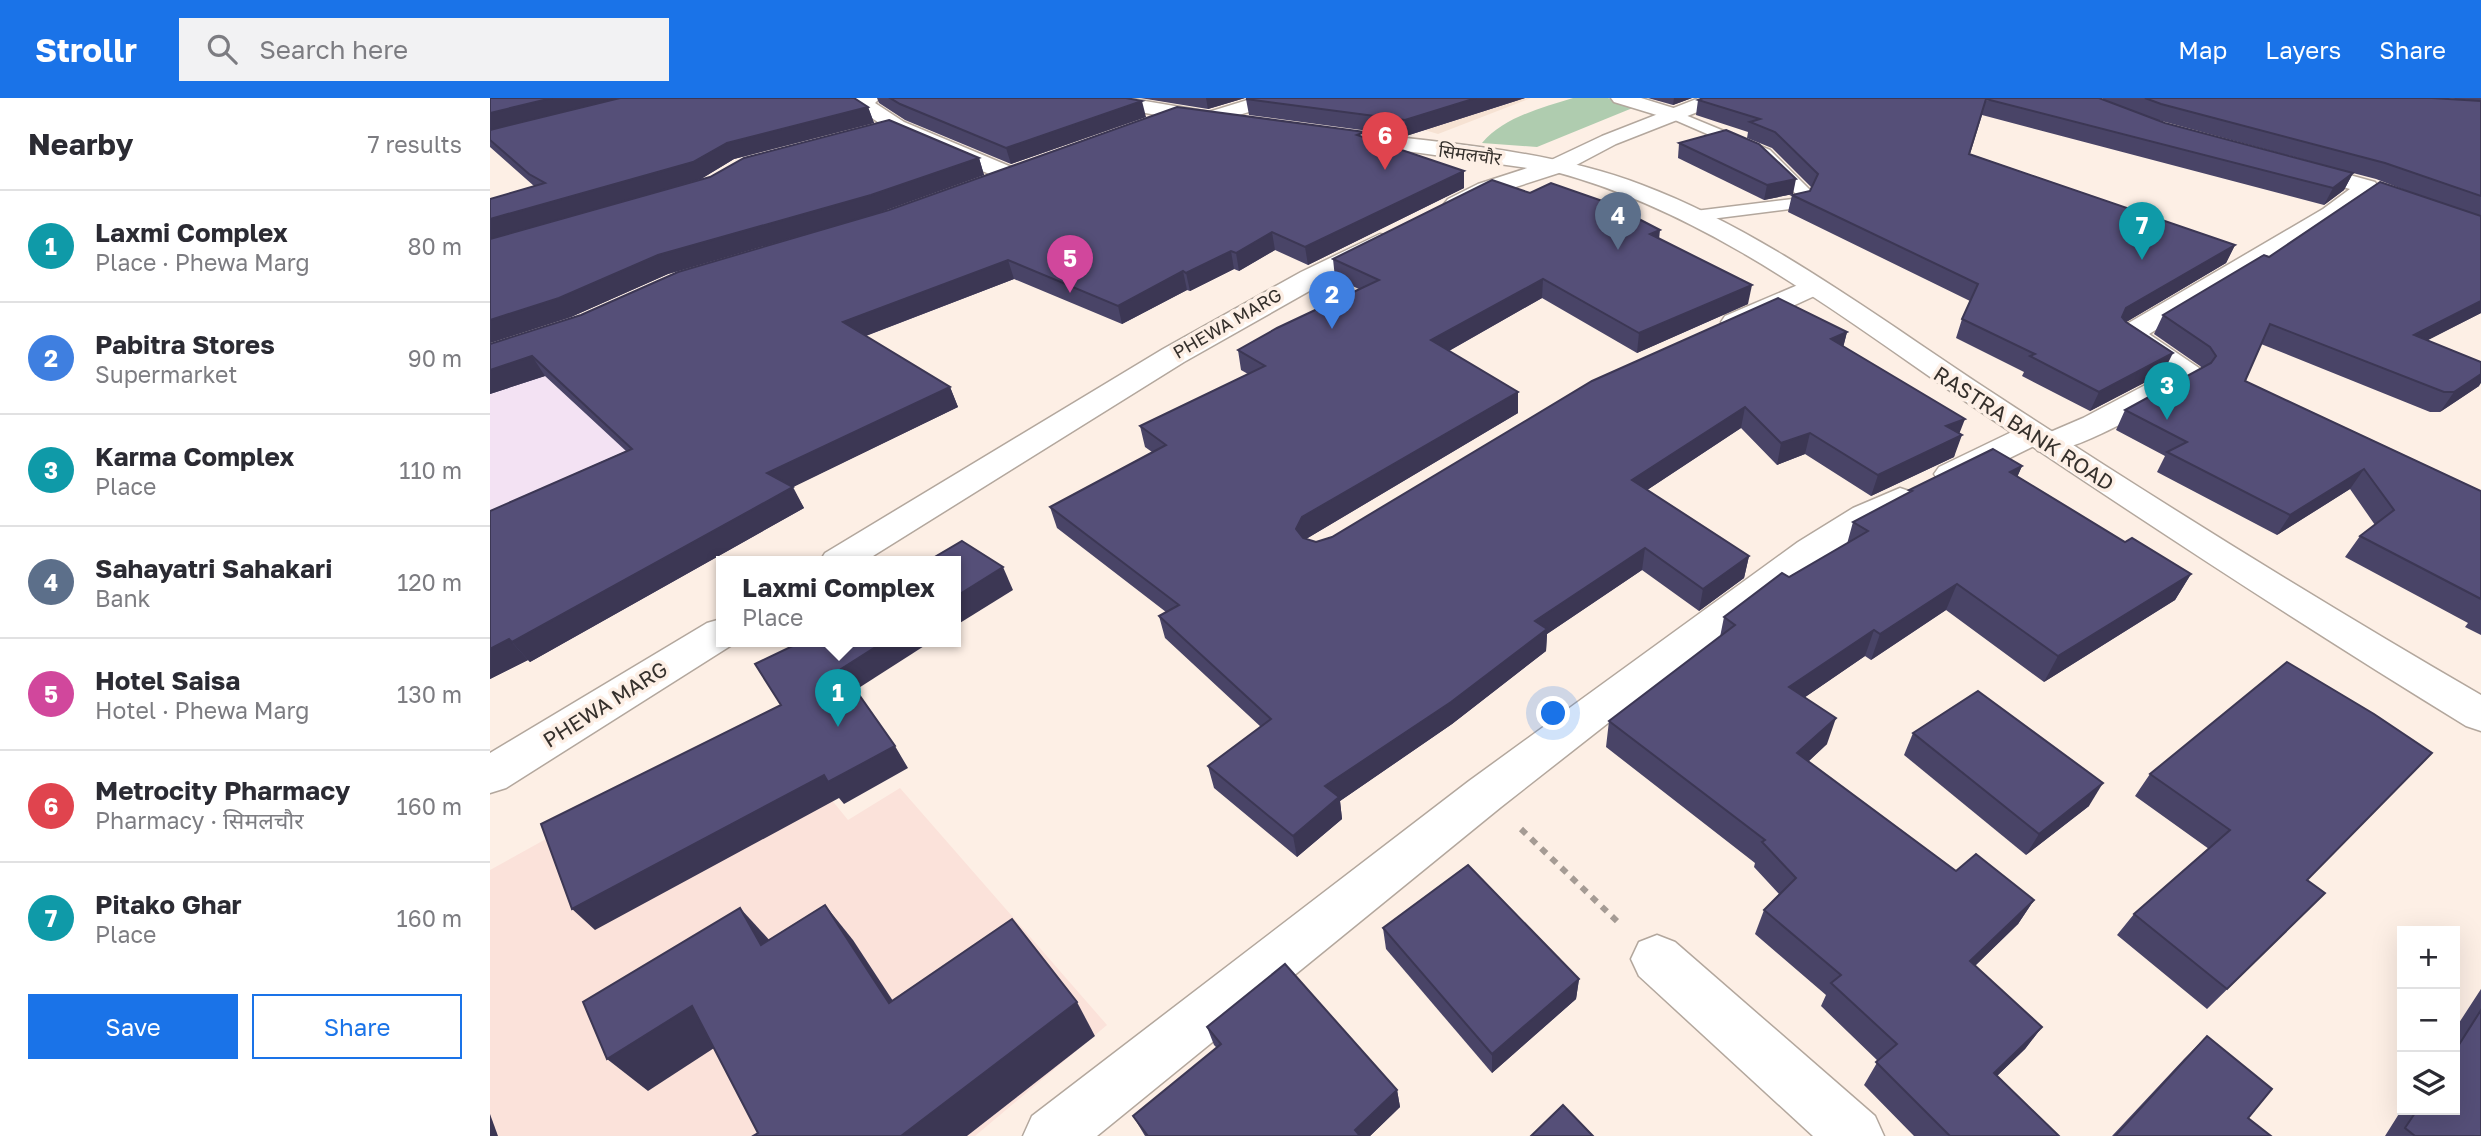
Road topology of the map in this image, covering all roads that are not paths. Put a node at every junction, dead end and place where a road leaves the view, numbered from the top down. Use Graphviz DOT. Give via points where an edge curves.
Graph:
graph roads {
  1 [pos="870,98"];
  2 [pos="1092,98"];
  3 [pos="1275,98"];
  4 [pos="1621,98"];
  5 [pos="1716,98"];
  6 [pos="1179,114"];
  7 [pos="1673,114"];
  8 [pos="1209,118"];
  9 [pos="897,125"];
  10 [pos="1261,126"];
  11 [pos="1141,129"];
  12 [pos="1301,131"];
  13 [pos="872,132"];
  14 [pos="2277,162"];
  15 [pos="1557,166"];
  16 [pos="1038,167"];
  17 [pos="1013,176"];
  18 [pos="975,190"];
  19 [pos="1695,216"];
  20 [pos="1812,287"];
  21 [pos="1714,331"];
  22 [pos="2041,439"];
  23 [pos="846,556"];
  24 [pos="716,636"];
  25 [pos="2481,715"];
  26 [pos="490,775"];
  27 [pos="1657,959"];
  28 [pos="1052,1136"];
  29 [pos="1856,1136"];
  1 -- 9 [label="main road" via="859,101"];
  2 -- 6 [label="main road"];
  3 -- 8 [label="main road"];
  4 -- 7 [label="main road"];
  5 -- 7 [label="main road, PHEWA MARG"];
  6 -- 8 [label="main road"];
  6 -- 11 [label="main road"];
  7 -- 15 [label="main road, PHEWA MARG"];
  7 -- 19 [label="lane" via="1764,153 1805,193 1798,203"];
  8 -- 10 [label="main road"];
  9 -- 13 [label="main road"];
  9 -- 17 [label="main road"];
  12 -- 15 [label="main road, सिमलचौर"];
  14 -- 22 [label="main road" via="2380,191 2331,214 2130,334 2189,374 2094,425"];
  15 -- 19 [label="main road, RASTRA BANK ROAD" via="1636,189"];
  15 -- 23 [label="main road, PHEWA MARG" via="1486,189 1283,291"];
  16 -- 17 [label="main road"];
  17 -- 18 [label="main road"];
  19 -- 20 [label="main road, RASTRA BANK ROAD"];
  20 -- 21 [label="main road"];
  20 -- 22 [label="main road, RASTRA BANK ROAD"];
  22 -- 25 [label="main road, RASTRA BANK ROAD" via="2324,622"];
  22 -- 28 [label="main road" via="1865,516 1811,550 1485,794"];
  24 -- 26 [label="main road, PHEWA MARG"];
  27 -- 29 [label="main road"];
}
